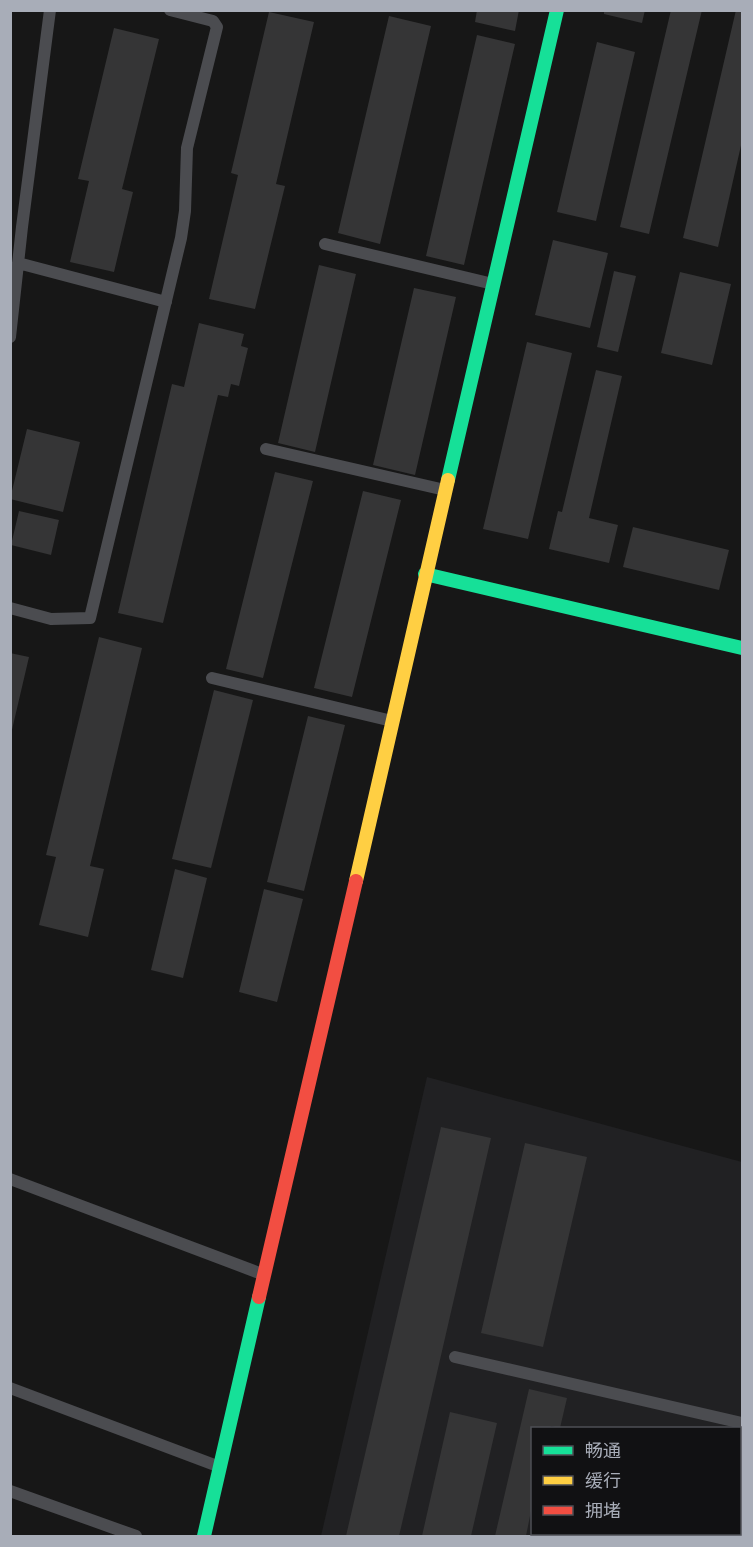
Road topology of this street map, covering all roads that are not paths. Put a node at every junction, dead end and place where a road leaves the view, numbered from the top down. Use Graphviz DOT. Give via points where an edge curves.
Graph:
graph roads {
  1 [pos="50,10"];
  2 [pos="170,10"];
  3 [pos="557,10"];
  4 [pos="325,244"];
  5 [pos="18,263"];
  6 [pos="493,284"];
  7 [pos="166,302"];
  8 [pos="10,337"];
  9 [pos="266,449"];
  10 [pos="445,490"];
  11 [pos="425,574"];
  12 [pos="10,608"];
  13 [pos="742,648"];
  14 [pos="212,678"];
  15 [pos="392,721"];
  16 [pos="10,1179"];
  17 [pos="264,1275"];
  18 [pos="455,1357"];
  19 [pos="10,1388"];
  20 [pos="742,1423"];
  21 [pos="220,1467"];
  22 [pos="10,1491"];
  23 [pos="136,1536"];
  24 [pos="204,1536"];
  1 -- 5 [label="lane"];
  2 -- 7 [label="lane" via="213,21 217,27 188,148 185,211"];
  3 -- 6 [label="street"];
  4 -- 6 [label="lane"];
  5 -- 7 [label="lane"];
  5 -- 8 [label="lane"];
  6 -- 10 [label="street"];
  7 -- 12 [label="lane" via="90,618 51,619"];
  9 -- 10 [label="lane"];
  10 -- 11 [label="street"];
  11 -- 13 [label="street"];
  11 -- 15 [label="street"];
  14 -- 15 [label="lane"];
  15 -- 17 [label="street"];
  16 -- 17 [label="lane"];
  17 -- 21 [label="street"];
  18 -- 20 [label="lane"];
  19 -- 21 [label="lane"];
  21 -- 24 [label="street"];
  22 -- 23 [label="lane"];
}
